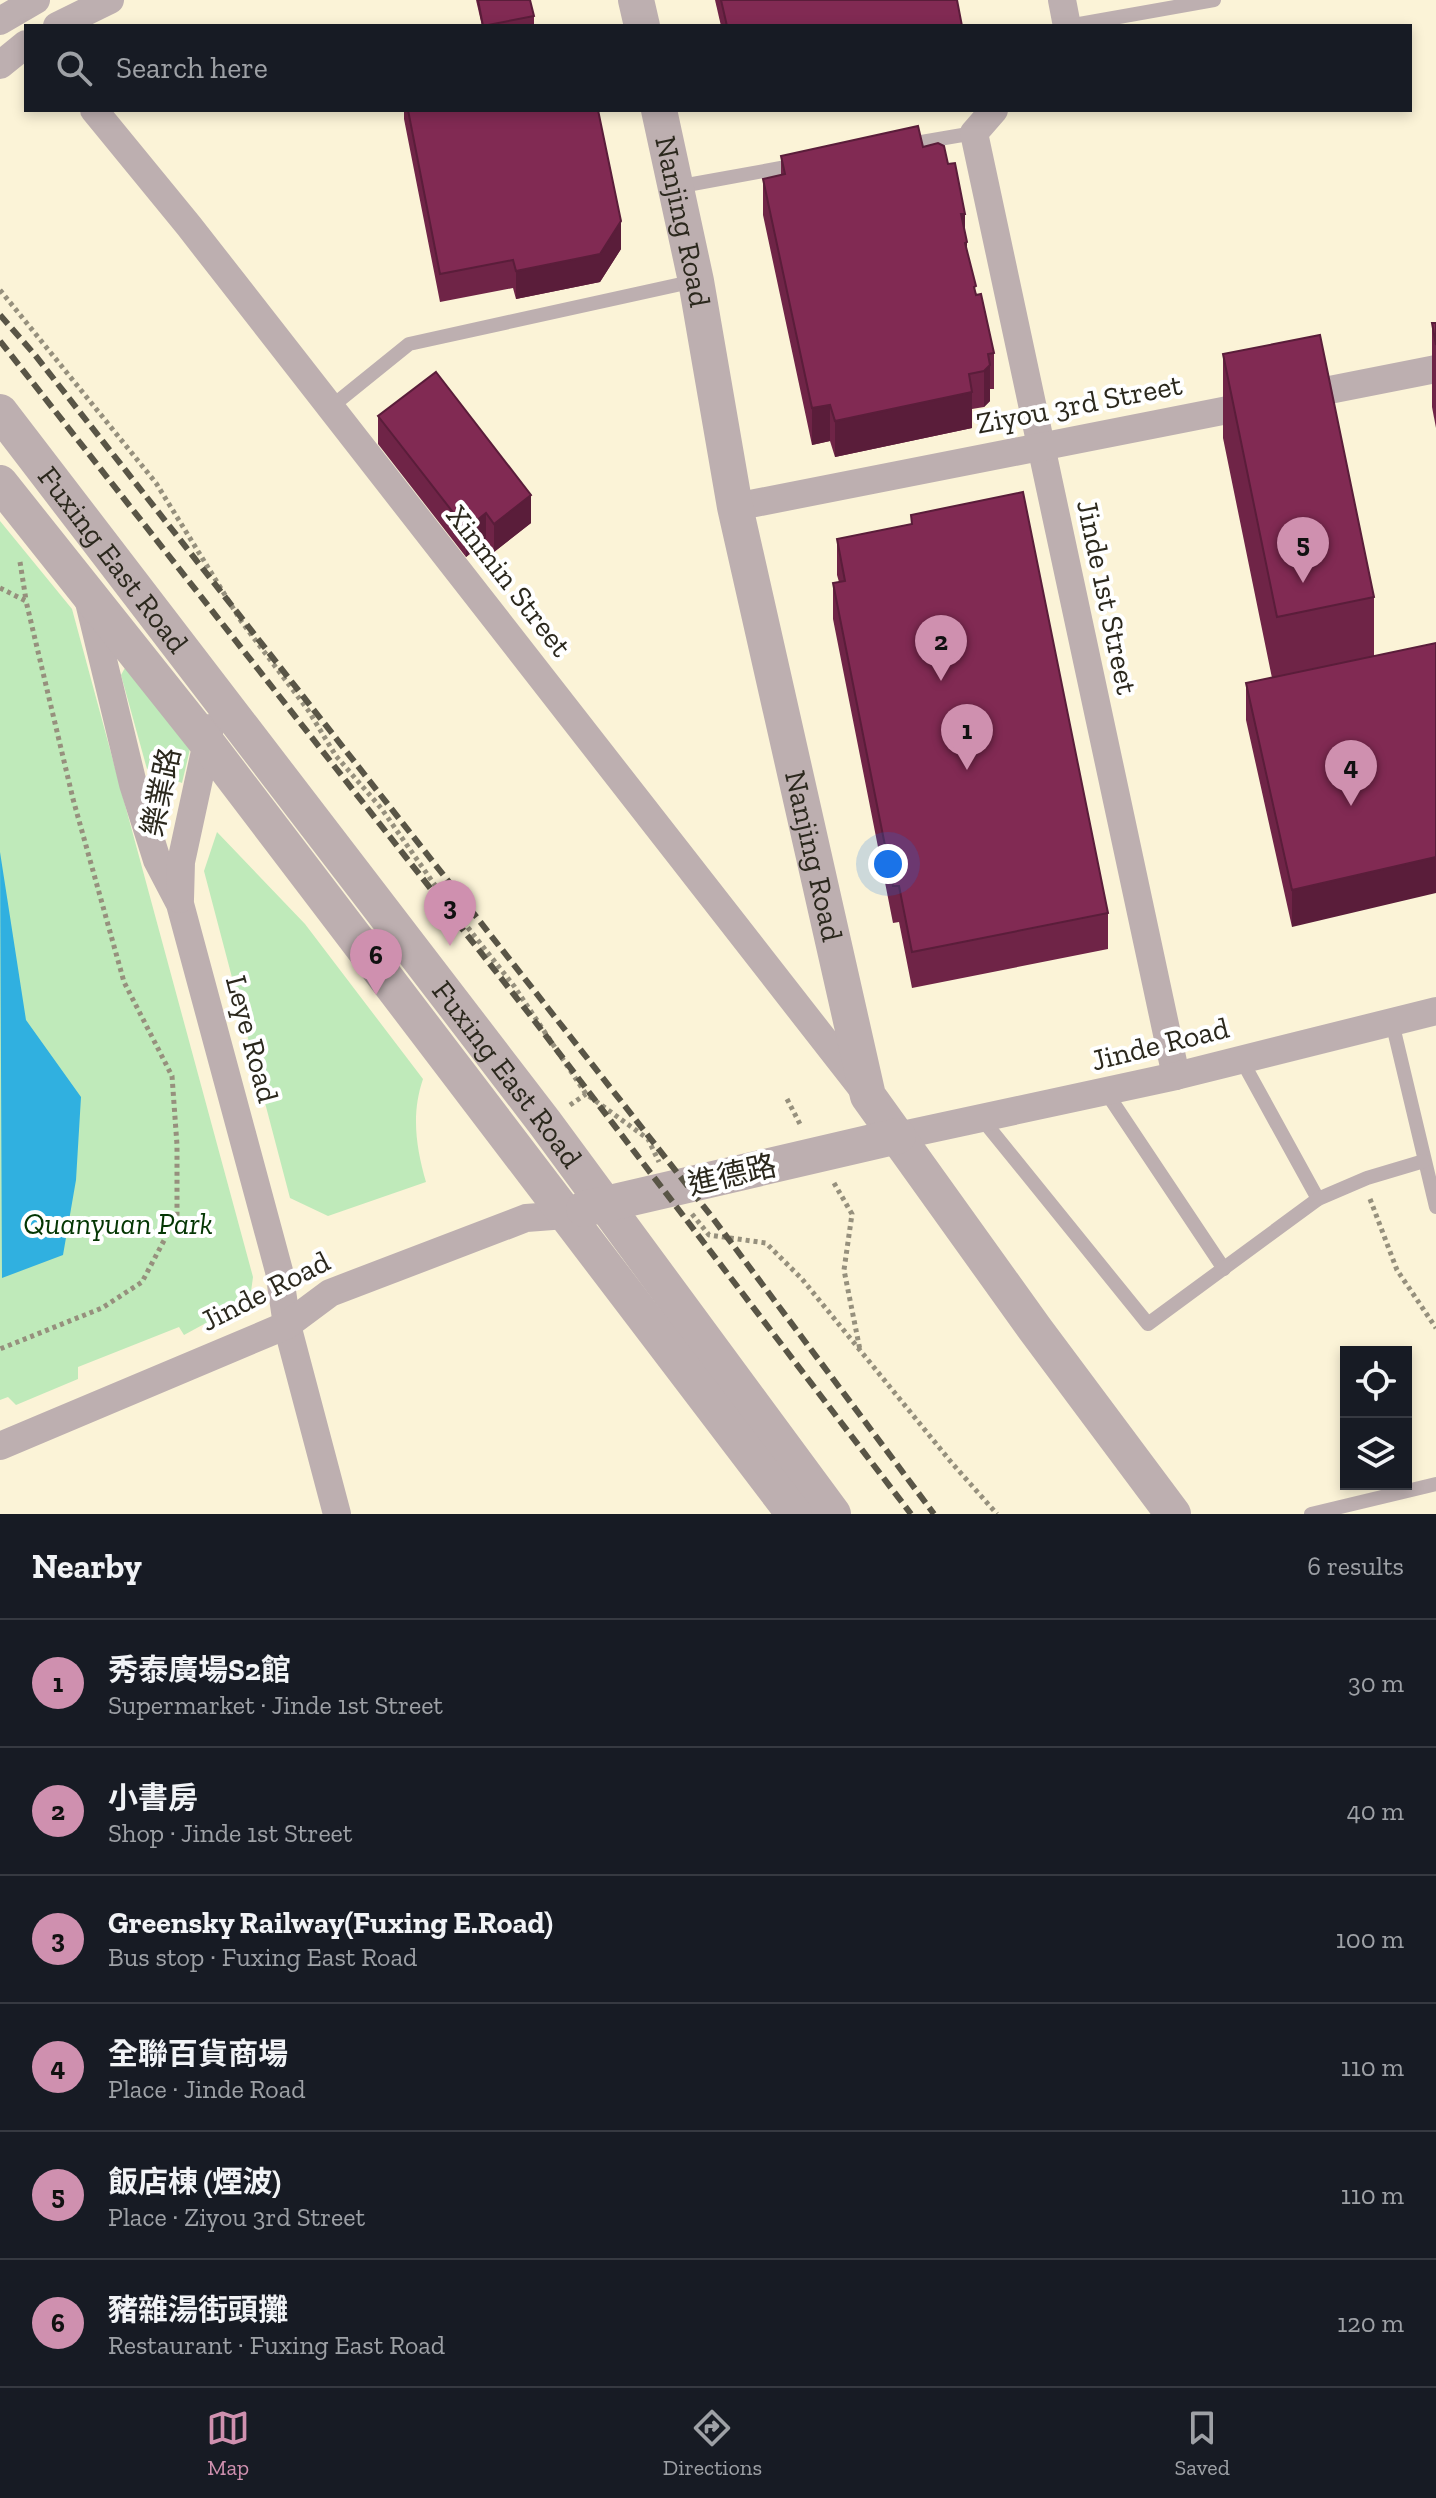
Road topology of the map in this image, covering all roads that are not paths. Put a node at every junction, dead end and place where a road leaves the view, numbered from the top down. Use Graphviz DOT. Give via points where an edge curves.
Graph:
graph roads {
  1 [pos="36,0"];
  2 [pos="110,0"];
  3 [pos="636,0"];
  4 [pos="1062,0"];
  5 [pos="1214,0"];
  6 [pos="9,13"];
  7 [pos="61,24"];
  8 [pos="642,24"];
  9 [pos="1068,24"];
  10 [pos="1079,24"];
  11 [pos="24,46"];
  12 [pos="0,65"];
  13 [pos="96,112"];
  14 [pos="659,112"];
  15 [pos="992,112"];
  16 [pos="974,133"];
  17 [pos="895,147"];
  18 [pos="817,161"];
  19 [pos="676,187"];
  20 [pos="696,281"];
  21 [pos="1436,369"];
  22 [pos="331,407"];
  23 [pos="0,412"];
  24 [pos="1040,447"];
  25 [pos="0,483"];
  26 [pos="735,507"];
  27 [pos="85,588"];
  28 [pos="216,695"];
  29 [pos="207,743"];
  30 [pos="180,904"];
  31 [pos="1436,1011"];
  32 [pos="1392,1022"];
  33 [pos="1241,1059"];
  34 [pos="1176,1076"];
  35 [pos="1106,1092"];
  36 [pos="868,1096"];
  37 [pos="982,1119"];
  38 [pos="898,1136"];
  39 [pos="1424,1161"];
  40 [pos="1318,1199"];
  41 [pos="604,1203"];
  42 [pos="1436,1207"];
  43 [pos="566,1215"];
  44 [pos="1224,1269"];
  45 [pos="287,1325"];
  46 [pos="0,1446"];
  47 [pos="1436,1484"];
  48 [pos="337,1514"];
  49 [pos="794,1514"];
  50 [pos="833,1514"];
  51 [pos="1173,1514"];
  52 [pos="1311,1514"];
  1 -- 6 [label="street"];
  2 -- 7 [label="street"];
  3 -- 8 [label="street"];
  4 -- 9 [label="street"];
  5 -- 10 [label="lane"];
  11 -- 12 [label="street"];
  13 -- 22 [label="street, Xinmin Street"];
  14 -- 19 [label="street, Nanjing Road"];
  15 -- 16 [label="street"];
  16 -- 17 [label="lane"];
  16 -- 24 [label="street, Jinde 1st Street"];
  18 -- 19 [label="lane"];
  19 -- 20 [label="street, Nanjing Road"];
  20 -- 22 [label="lane" via="409,344"];
  20 -- 26 [label="street, Nanjing Road"];
  21 -- 24 [label="street, Ziyou 3rd Street"];
  22 -- 36 [label="street, Xinmin Street"];
  23 -- 28 [label="street, Fuxing East Road"];
  24 -- 26 [label="street, Ziyou 3rd Street"];
  24 -- 34 [label="street, Jinde 1st Street"];
  25 -- 27 [label="street, Fuxing East Road"];
  26 -- 36 [label="street, Nanjing Road"];
  27 -- 29 [label="street, Fuxing East Road"];
  27 -- 30 [label="street, Leye Road" via="133,784 157,860"];
  28 -- 29 [label="street, 樂業路"];
  28 -- 41 [label="street, Fuxing East Road"];
  29 -- 30 [label="street, 樂業路" via="181,862"];
  29 -- 43 [label="street, Fuxing East Road"];
  30 -- 45 [label="street, Leye Road" via="279,1271"];
  31 -- 32 [label="street, Jinde Road"];
  32 -- 33 [label="street, Jinde Road"];
  32 -- 39 [label="lane"];
  33 -- 34 [label="street, Jinde Road"];
  33 -- 40 [label="lane"];
  34 -- 35 [label="street, Jinde Road"];
  35 -- 37 [label="street, Jinde Road"];
  35 -- 44 [label="lane"];
  36 -- 38 [label="street, Nanjing Road"];
  37 -- 38 [label="street, Jinde Road"];
  37 -- 44 [label="lane" via="1148,1324"];
  38 -- 41 [label="street, 進德路"];
  38 -- 51 [label="street, Nanjing Road"];
  39 -- 40 [label="lane"];
  39 -- 42 [label="lane"];
  40 -- 44 [label="lane"];
  41 -- 43 [label="street, 進德路"];
  41 -- 50 [label="street, Fuxing East Road"];
  43 -- 45 [label="street, Jinde Road" via="526,1218 330,1293"];
  43 -- 49 [label="street, Fuxing East Road"];
  45 -- 46 [label="street, Jinde Road"];
  45 -- 48 [label="street, Leye Road"];
  47 -- 52 [label="lane"];
}
